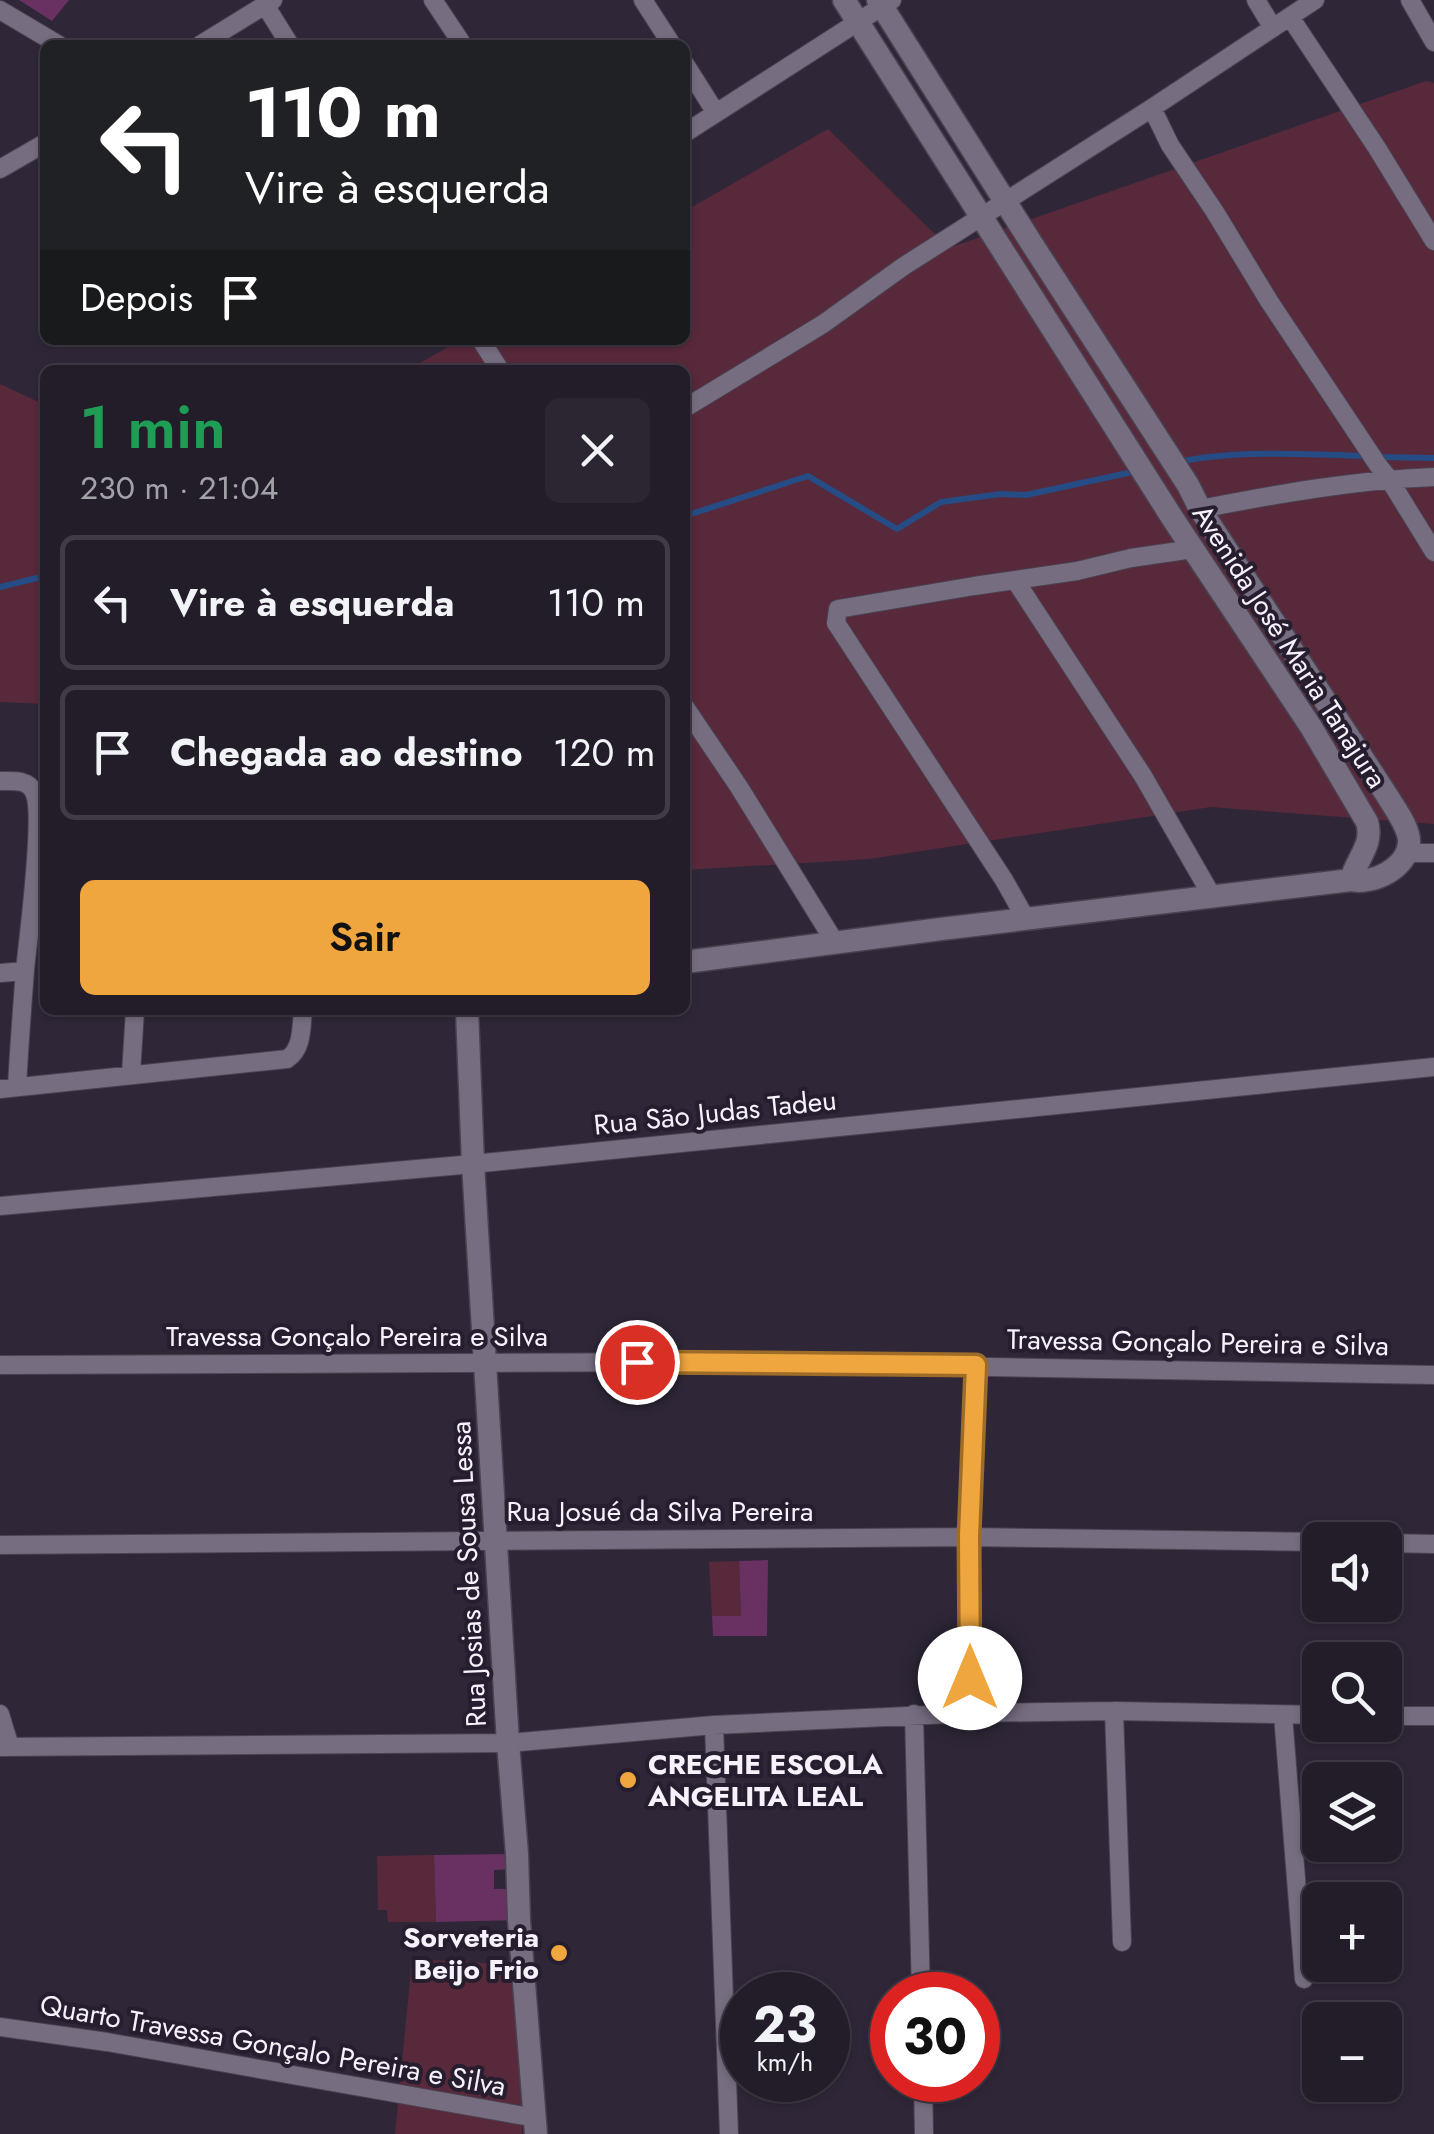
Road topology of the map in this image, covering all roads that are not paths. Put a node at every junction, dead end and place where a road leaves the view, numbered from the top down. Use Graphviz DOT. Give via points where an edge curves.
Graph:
graph roads {
  1 [pos="433,0"];
  2 [pos="644,0"];
  3 [pos="844,0"];
  4 [pos="1256,0"];
  5 [pos="1315,0"];
  6 [pos="1410,0"];
  7 [pos="884,2"];
  8 [pos="256,5"];
  9 [pos="0,10"];
  10 [pos="1290,16"];
  11 [pos="858,22"];
  12 [pos="1273,28"];
  13 [pos="51,40"];
  14 [pos="207,40"];
  15 [pos="286,40"];
  16 [pos="461,40"];
  17 [pos="669,40"];
  18 [pos="1434,42"];
  19 [pos="690,72"];
  20 [pos="1152,108"];
  21 [pos="716,113"];
  22 [pos="690,130"];
  23 [pos="40,146"];
  24 [pos="0,169"];
  25 [pos="1006,201"];
  26 [pos="981,218"];
  27 [pos="1434,241"];
  28 [pos="1032,244"];
  29 [pos="1008,259"];
  30 [pos="690,405"];
  31 [pos="1434,477"];
  32 [pos="1390,479"];
  33 [pos="1200,509"];
  34 [pos="1193,549"];
  35 [pos="1434,552"];
  36 [pos="1015,580"];
  37 [pos="1334,713"];
  38 [pos="690,714"];
  39 [pos="1311,728"];
  40 [pos="0,781"];
  41 [pos="1406,853"];
  42 [pos="1434,853"];
  43 [pos="1352,880"];
  44 [pos="1212,896"];
  45 [pos="1026,919"];
  46 [pos="836,944"];
  47 [pos="690,961"];
  48 [pos="25,971"];
  49 [pos="0,974"];
  50 [pos="136,1015"];
  51 [pos="302,1015"];
  52 [pos="467,1015"];
  53 [pos="1434,1066"];
  54 [pos="131,1074"];
  55 [pos="8,1088"];
  56 [pos="473,1164"];
  57 [pos="0,1206"];
  58 [pos="486,1362"];
  59 [pos="0,1365"];
  60 [pos="976,1365"];
  61 [pos="1434,1375"];
  62 [pos="969,1536"];
  63 [pos="496,1540"];
  64 [pos="1302,1542"];
  65 [pos="1402,1543"];
  66 [pos="1434,1544"];
  67 [pos="0,1545"];
  68 [pos="1114,1711"];
  69 [pos="972,1713"];
  70 [pos="0,1714"];
  71 [pos="914,1714"];
  72 [pos="1284,1714"];
  73 [pos="1302,1714"];
  74 [pos="1402,1716"];
  75 [pos="1434,1716"];
  76 [pos="714,1724"];
  77 [pos="508,1742"];
  78 [pos="5,1747"];
  79 [pos="1122,1942"];
  80 [pos="1302,1952"];
  81 [pos="920,1972"];
  82 [pos="0,2027"];
  83 [pos="923,2102"];
  84 [pos="536,2126"];
  85 [pos="730,2134"];
  86 [pos="924,2134"];
  1 -- 16 [label="street"];
  2 -- 17 [label="street"];
  3 -- 11 [label="street, Avenida José Maria Tanajura"];
  4 -- 12 [label="street"];
  5 -- 10 [label="street"];
  6 -- 18 [label="street"];
  7 -- 11 [label="street"];
  7 -- 25 [label="street, Avenida José Maria Tanajura"];
  8 -- 14 [label="street"];
  8 -- 15 [label="street"];
  9 -- 13 [label="street"];
  10 -- 12 [label="street"];
  10 -- 27 [label="street"];
  11 -- 21 [label="street"];
  11 -- 26 [label="street, Avenida José Maria Tanajura"];
  12 -- 20 [label="street"];
  19 -- 21 [label="street"];
  20 -- 25 [label="street"];
  20 -- 32 [label="street" via="1268,301"];
  21 -- 22 [label="street"];
  23 -- 24 [label="street"];
  25 -- 26 [label="street"];
  25 -- 28 [label="street, Avenida José Maria Tanajura"];
  26 -- 29 [label="street, Avenida José Maria Tanajura"];
  26 -- 30 [label="street"];
  28 -- 29 [label="street"];
  28 -- 33 [label="street, Avenida José Maria Tanajura"];
  29 -- 34 [label="street, Avenida José Maria Tanajura"];
  31 -- 32 [label="street"];
  32 -- 33 [label="street"];
  32 -- 35 [label="street"];
  33 -- 37 [label="street, Avenida José Maria Tanajura"];
  34 -- 36 [label="street"];
  34 -- 39 [label="street, Avenida José Maria Tanajura"];
  36 -- 44 [label="street"];
  36 -- 45 [label="street" via="838,609 836,623"];
  37 -- 39 [label="street"];
  37 -- 41 [label="street, Avenida José Maria Tanajura" via="1405,827"];
  38 -- 46 [label="street"];
  39 -- 43 [label="street, Avenida José Maria Tanajura" via="1370,831"];
  40 -- 48 [label="street" via="26,784 37,803"];
  41 -- 42 [label="street"];
  41 -- 43 [label="street" via="1377,878"];
  43 -- 44 [label="street"];
  44 -- 45 [label="street"];
  45 -- 46 [label="street"];
  46 -- 47 [label="street"];
  48 -- 49 [label="street"];
  48 -- 55 [label="street"];
  50 -- 54 [label="street"];
  51 -- 54 [label="street" via="294,1054 276,1061"];
  52 -- 56 [label="street, Rua Josias de Sousa Lessa"];
  53 -- 56 [label="street, Rua São Judas Tadeu"];
  54 -- 55 [label="street"];
  56 -- 57 [label="street, Rua São Judas Tadeu"];
  56 -- 58 [label="street, Rua Josias de Sousa Lessa"];
  58 -- 59 [label="street, Travessa Gonçalo Pereira e Silva"];
  58 -- 60 [label="street, Travessa Gonçalo Pereira e Silva"];
  58 -- 63 [label="street, Rua Josias de Sousa Lessa"];
  60 -- 61 [label="street, Travessa Gonçalo Pereira e Silva"];
  60 -- 62 [label="street"];
  62 -- 63 [label="street, Rua Josué da Silva Pereira"];
  62 -- 64 [label="street, Rua Josué da Silva Pereira"];
  62 -- 69 [label="street"];
  63 -- 67 [label="street, Rua Josué da Silva Pereira"];
  63 -- 77 [label="street, Rua Josias de Sousa Lessa"];
  65 -- 66 [label="street"];
  68 -- 69 [label="street"];
  68 -- 72 [label="street"];
  68 -- 79 [label="street"];
  69 -- 71 [label="street"];
  70 -- 78 [label="street"];
  71 -- 76 [label="street"];
  71 -- 81 [label="street"];
  72 -- 73 [label="street"];
  72 -- 80 [label="street"];
  74 -- 75 [label="street"];
  76 -- 77 [label="street"];
  76 -- 85 [label="street"];
  77 -- 78 [label="street"];
  77 -- 84 [label="street, Rua Josias de Sousa Lessa"];
  82 -- 84 [label="street, Quarto Travessa Gonçalo Pereira e Silva"];
  83 -- 86 [label="street"];
}
